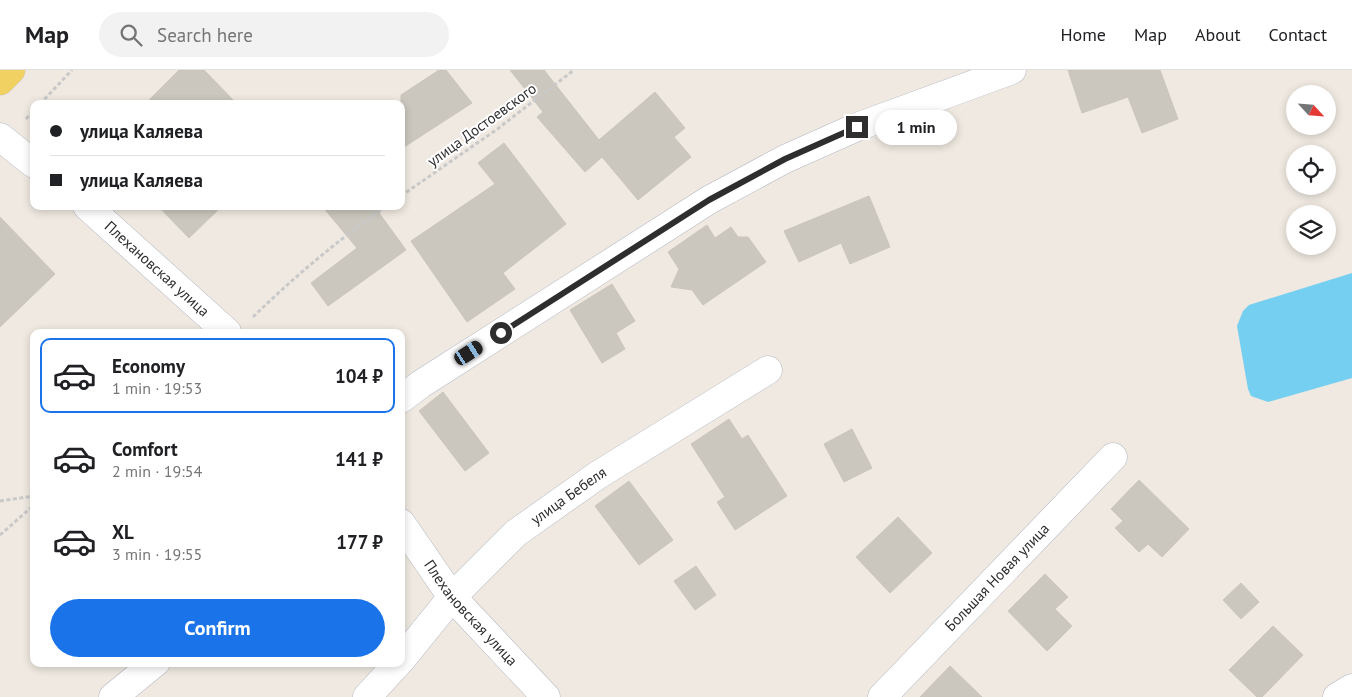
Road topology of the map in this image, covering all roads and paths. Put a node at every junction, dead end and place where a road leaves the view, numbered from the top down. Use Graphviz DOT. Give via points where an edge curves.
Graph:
graph roads {
  1 [pos="11,70"];
  2 [pos="72,70"];
  3 [pos="574,70"];
  4 [pos="1012,70"];
  5 [pos="0,81"];
  6 [pos="44,100"];
  7 [pos="0,137"];
  8 [pos="30,161"];
  9 [pos="405,193"];
  10 [pos="91,210"];
  11 [pos="381,210"];
  12 [pos="250,320"];
  13 [pos="224,329"];
  14 [pos="768,370"];
  15 [pos="405,396"];
  16 [pos="1113,457"];
  17 [pos="30,497"];
  18 [pos="0,501"];
  19 [pos="30,509"];
  20 [pos="405,529"];
  21 [pos="0,535"];
  22 [pos="452,597"];
  23 [pos="405,655"];
  24 [pos="150,667"];
  25 [pos="394,667"];
  26 [pos="1352,688"];
  27 [pos="113,697"];
  28 [pos="367,697"];
  29 [pos="546,697"];
  30 [pos="882,697"];
  31 [pos="1337,697"];
  1 -- 5 [label="main road"];
  2 -- 6 [label="path"];
  3 -- 9 [label="path, улица Достоевского" via="496,130"];
  4 -- 15 [label="street" via="857,127 785,159 709,200"];
  7 -- 8 [label="street"];
  10 -- 13 [label="street, Плехановская улица"];
  11 -- 12 [label="path" via="283,288"];
  14 -- 22 [label="street, улица Бебеля" via="598,476 516,533"];
  16 -- 30 [label="street, Большая Новая улица"];
  17 -- 18 [label="path"];
  19 -- 21 [label="path"];
  20 -- 22 [label="street, Плехановская улица"];
  22 -- 23 [label="street, улица Бебеля"];
  22 -- 29 [label="street, Плехановская улица"];
  24 -- 27 [label="street"];
  25 -- 28 [label="street, улица Бебеля"];
  26 -- 31 [label="street"];
}
